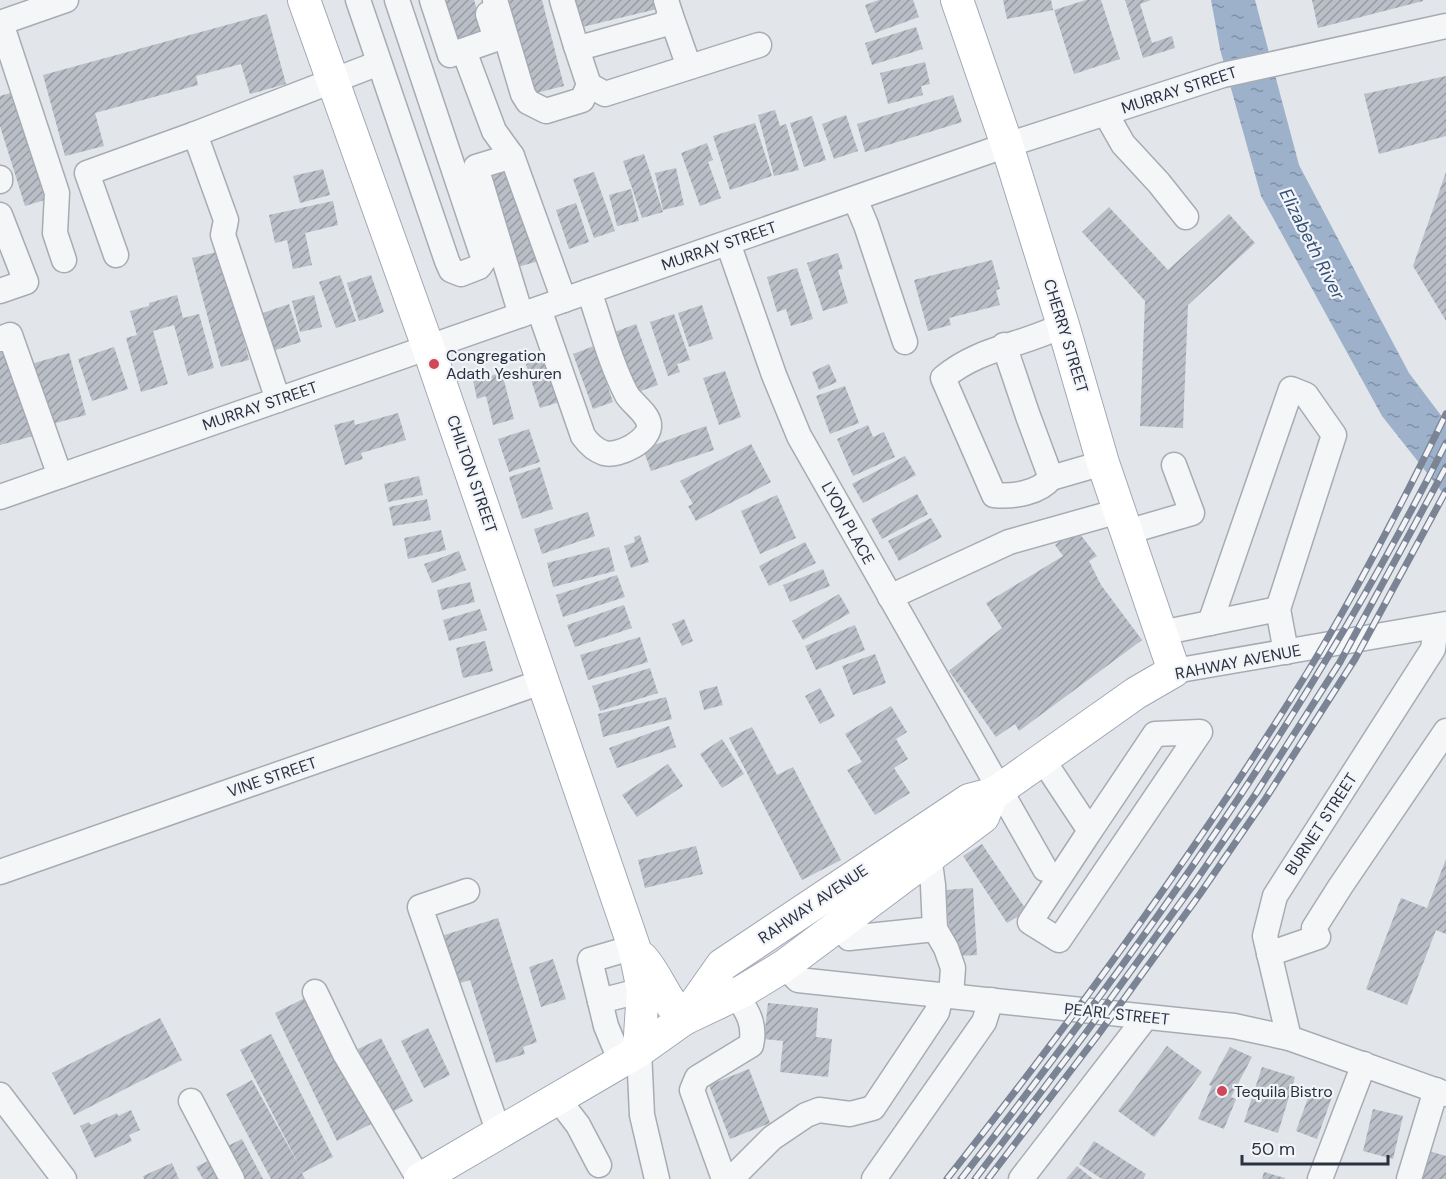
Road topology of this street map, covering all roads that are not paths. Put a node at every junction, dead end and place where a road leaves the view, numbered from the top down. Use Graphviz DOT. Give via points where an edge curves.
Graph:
graph roads {
  1 [pos="66,0"];
  2 [pos="304,0"];
  3 [pos="358,0"];
  4 [pos="397,0"];
  5 [pos="432,0"];
  6 [pos="483,0"];
  7 [pos="495,0"];
  8 [pos="562,0"];
  9 [pos="957,0"];
  10 [pos="668,7"];
  11 [pos="1,23"];
  12 [pos="1446,26"];
  13 [pos="759,45"];
  14 [pos="576,46"];
  15 [pos="464,51"];
  16 [pos="379,63"];
  17 [pos="690,67"];
  18 [pos="333,81"];
  19 [pos="597,90"];
  20 [pos="1106,114"];
  21 [pos="195,134"];
  22 [pos="1007,145"];
  23 [pos="512,156"];
  24 [pos="855,199"];
  25 [pos="0,215"];
  26 [pos="1186,217"];
  27 [pos="728,243"];
  28 [pos="116,255"];
  29 [pos="64,260"];
  30 [pos="0,291"];
  31 [pos="589,291"];
  32 [pos="564,300"];
  33 [pos="530,312"];
  34 [pos="1063,326"];
  35 [pos="0,339"];
  36 [pos="905,342"];
  37 [pos="1004,345"];
  38 [pos="428,347"];
  39 [pos="278,400"];
  40 [pos="1103,463"];
  41 [pos="1174,465"];
  42 [pos="60,476"];
  43 [pos="1051,478"];
  44 [pos="0,497"];
  45 [pos="1123,522"];
  46 [pos="890,597"];
  47 [pos="1278,609"];
  48 [pos="1210,623"];
  49 [pos="1441,625"];
  50 [pos="1161,633"];
  51 [pos="1286,652"];
  52 [pos="1174,671"];
  53 [pos="544,681"];
  54 [pos="1446,731"];
  55 [pos="1042,760"];
  56 [pos="996,792"];
  57 [pos="1090,831"];
  58 [pos="928,856"];
  59 [pos="1046,869"];
  60 [pos="0,872"];
  61 [pos="853,876"];
  62 [pos="467,891"];
  63 [pos="837,925"];
  64 [pos="935,929"];
  65 [pos="634,948"];
  66 [pos="1269,954"];
  67 [pos="784,966"];
  68 [pos="643,990"];
  69 [pos="315,992"];
  70 [pos="736,994"];
  71 [pos="946,996"];
  72 [pos="991,1000"];
  73 [pos="600,1001"];
  74 [pos="1146,1017"];
  75 [pos="684,1019"];
  76 [pos="1289,1038"];
  77 [pos="630,1057"];
  78 [pos="1364,1064"];
  79 [pos="1441,1092"];
  80 [pos="0,1095"];
  81 [pos="558,1098"];
  82 [pos="192,1101"];
  83 [pos="499,1133"];
  84 [pos="599,1165"];
  85 [pos="430,1177"];
  86 [pos="64,1179"];
  87 [pos="232,1179"];
  88 [pos="657,1179"];
  89 [pos="724,1179"];
  90 [pos="731,1179"];
  91 [pos="874,1179"];
  92 [pos="1021,1179"];
  93 [pos="1320,1179"];
  94 [pos="1409,1179"];
  1 -- 11 [label="street"];
  2 -- 18 [label="main road, CHILTON STREET"];
  3 -- 16 [label="street"];
  4 -- 16 [label="street" via="484,260 479,267 460,274 451,270"];
  5 -- 15 [label="street" via="450,55"];
  6 -- 15 [label="street" via="496,39"];
  7 -- 19 [label="street" via="528,102 546,111 582,100"];
  8 -- 14 [label="street"];
  9 -- 22 [label="main road, CHERRY STREET"];
  10 -- 14 [label="street" via="665,24"];
  10 -- 17 [label="street"];
  11 -- 29 [label="street" via="57,193 55,233"];
  12 -- 20 [label="street, MURRAY STREET" via="1223,75"];
  13 -- 17 [label="street"];
  14 -- 19 [label="street"];
  15 -- 23 [label="street" via="494,131"];
  16 -- 18 [label="street"];
  17 -- 19 [label="street"];
  18 -- 21 [label="street"];
  18 -- 38 [label="main road, CHILTON STREET"];
  20 -- 22 [label="street, MURRAY STREET"];
  20 -- 26 [label="street" via="1123,144"];
  21 -- 28 [label="street" via="87,173"];
  21 -- 39 [label="street" via="226,220 223,235"];
  22 -- 24 [label="street, MURRAY STREET"];
  22 -- 34 [label="main road, CHERRY STREET"];
  23 -- 32 [label="street"];
  23 -- 33 [label="street" via="476,167"];
  24 -- 27 [label="street, MURRAY STREET"];
  24 -- 36 [label="street"];
  25 -- 30 [label="street" via="26,282"];
  27 -- 31 [label="street, MURRAY STREET"];
  27 -- 46 [label="street, LYON PLACE" via="799,435"];
  31 -- 32 [label="street, MURRAY STREET"];
  31 -- 33 [label="street" via="628,396 649,424 647,433 636,445 619,453 605,453 590,445 583,435"];
  32 -- 33 [label="street, MURRAY STREET"];
  33 -- 38 [label="street, MURRAY STREET"];
  34 -- 37 [label="street" via="1042,336"];
  34 -- 40 [label="main road, CHERRY STREET"];
  35 -- 42 [label="street" via="10,335"];
  37 -- 43 [label="street"];
  37 -- 43 [label="street" via="960,364 943,378 994,495 1009,497 1027,492 1044,486"];
  38 -- 39 [label="street, MURRAY STREET"];
  38 -- 53 [label="main road, CHILTON STREET"];
  39 -- 42 [label="street, MURRAY STREET"];
  40 -- 43 [label="street"];
  40 -- 45 [label="main road, CHERRY STREET"];
  41 -- 45 [label="street" via="1192,513"];
  42 -- 44 [label="street, MURRAY STREET"];
  45 -- 46 [label="street" via="1009,542"];
  45 -- 50 [label="main road, CHERRY STREET"];
  46 -- 56 [label="street, LYON PLACE"];
  47 -- 48 [label="street"];
  47 -- 48 [label="street" via="1334,435 1306,394 1291,389"];
  47 -- 51 [label="street"];
  48 -- 50 [label="street"];
  49 -- 51 [label="street, RAHWAY AVENUE"];
  49 -- 66 [label="street, BURNET STREET" via="1433,649 1275,896 1265,936"];
  50 -- 52 [label="main road, CHERRY STREET"];
  51 -- 52 [label="street, RAHWAY AVENUE"];
  52 -- 55 [label="main road, RAHWAY AVENUE" via="1136,693"];
  53 -- 60 [label="street, VINE STREET"];
  53 -- 65 [label="main road, CHILTON STREET"];
  54 -- 66 [label="street" via="1314,928 1318,937"];
  55 -- 56 [label="main road, RAHWAY AVENUE"];
  55 -- 57 [label="street"];
  56 -- 58 [label="main road, RAHWAY AVENUE" via="983,817"];
  56 -- 59 [label="street, LYON PLACE"];
  56 -- 61 [label="main road, RAHWAY AVENUE" via="969,800"];
  57 -- 57 [label="street" via="1030,922 1059,940 1200,732 1155,734"];
  58 -- 63 [label="main road, RAHWAY AVENUE"];
  58 -- 64 [label="street"];
  61 -- 67 [label="main road" via="786,942 782,953"];
  61 -- 75 [label="main road, RAHWAY AVENUE" via="722,965"];
  62 -- 83 [label="street" via="420,907"];
  63 -- 64 [label="street" via="849,938"];
  63 -- 67 [label="main road, RAHWAY AVENUE"];
  64 -- 71 [label="street" via="953,968"];
  65 -- 68 [label="main road, CHILTON STREET"];
  65 -- 73 [label="street" via="590,960"];
  65 -- 75 [label="main road, CHILTON STREET" via="651,968 673,1009"];
  66 -- 76 [label="street, BURNET STREET"];
  67 -- 70 [label="main road, RAHWAY AVENUE"];
  67 -- 71 [label="street, PEARL STREET" via="798,980"];
  68 -- 73 [label="street"];
  68 -- 77 [label="main road, CHILTON STREET"];
  69 -- 85 [label="street" via="345,1054"];
  70 -- 75 [label="main road, RAHWAY AVENUE"];
  70 -- 89 [label="street" via="750,1017 754,1032 751,1045 697,1078 692,1090"];
  71 -- 72 [label="street, PEARL STREET"];
  71 -- 90 [label="street" via="873,1108 850,1114 819,1110 806,1115 772,1138"];
  72 -- 74 [label="street, PEARL STREET"];
  72 -- 91 [label="street" via="984,1022"];
  73 -- 77 [label="street" via="606,1026"];
  74 -- 76 [label="street, PEARL STREET" via="1234,1026"];
  74 -- 92 [label="street"];
  75 -- 77 [label="main road, RAHWAY AVENUE"];
  76 -- 78 [label="street, PEARL STREET"];
  77 -- 81 [label="main road, RAHWAY AVENUE"];
  77 -- 88 [label="street"];
  78 -- 79 [label="street, PEARL STREET"];
  78 -- 93 [label="street"];
  79 -- 94 [label="street"];
  80 -- 86 [label="street"];
  81 -- 83 [label="main road, RAHWAY AVENUE"];
  81 -- 84 [label="street"];
  82 -- 87 [label="street"];
  83 -- 85 [label="main road, RAHWAY AVENUE"];
}
